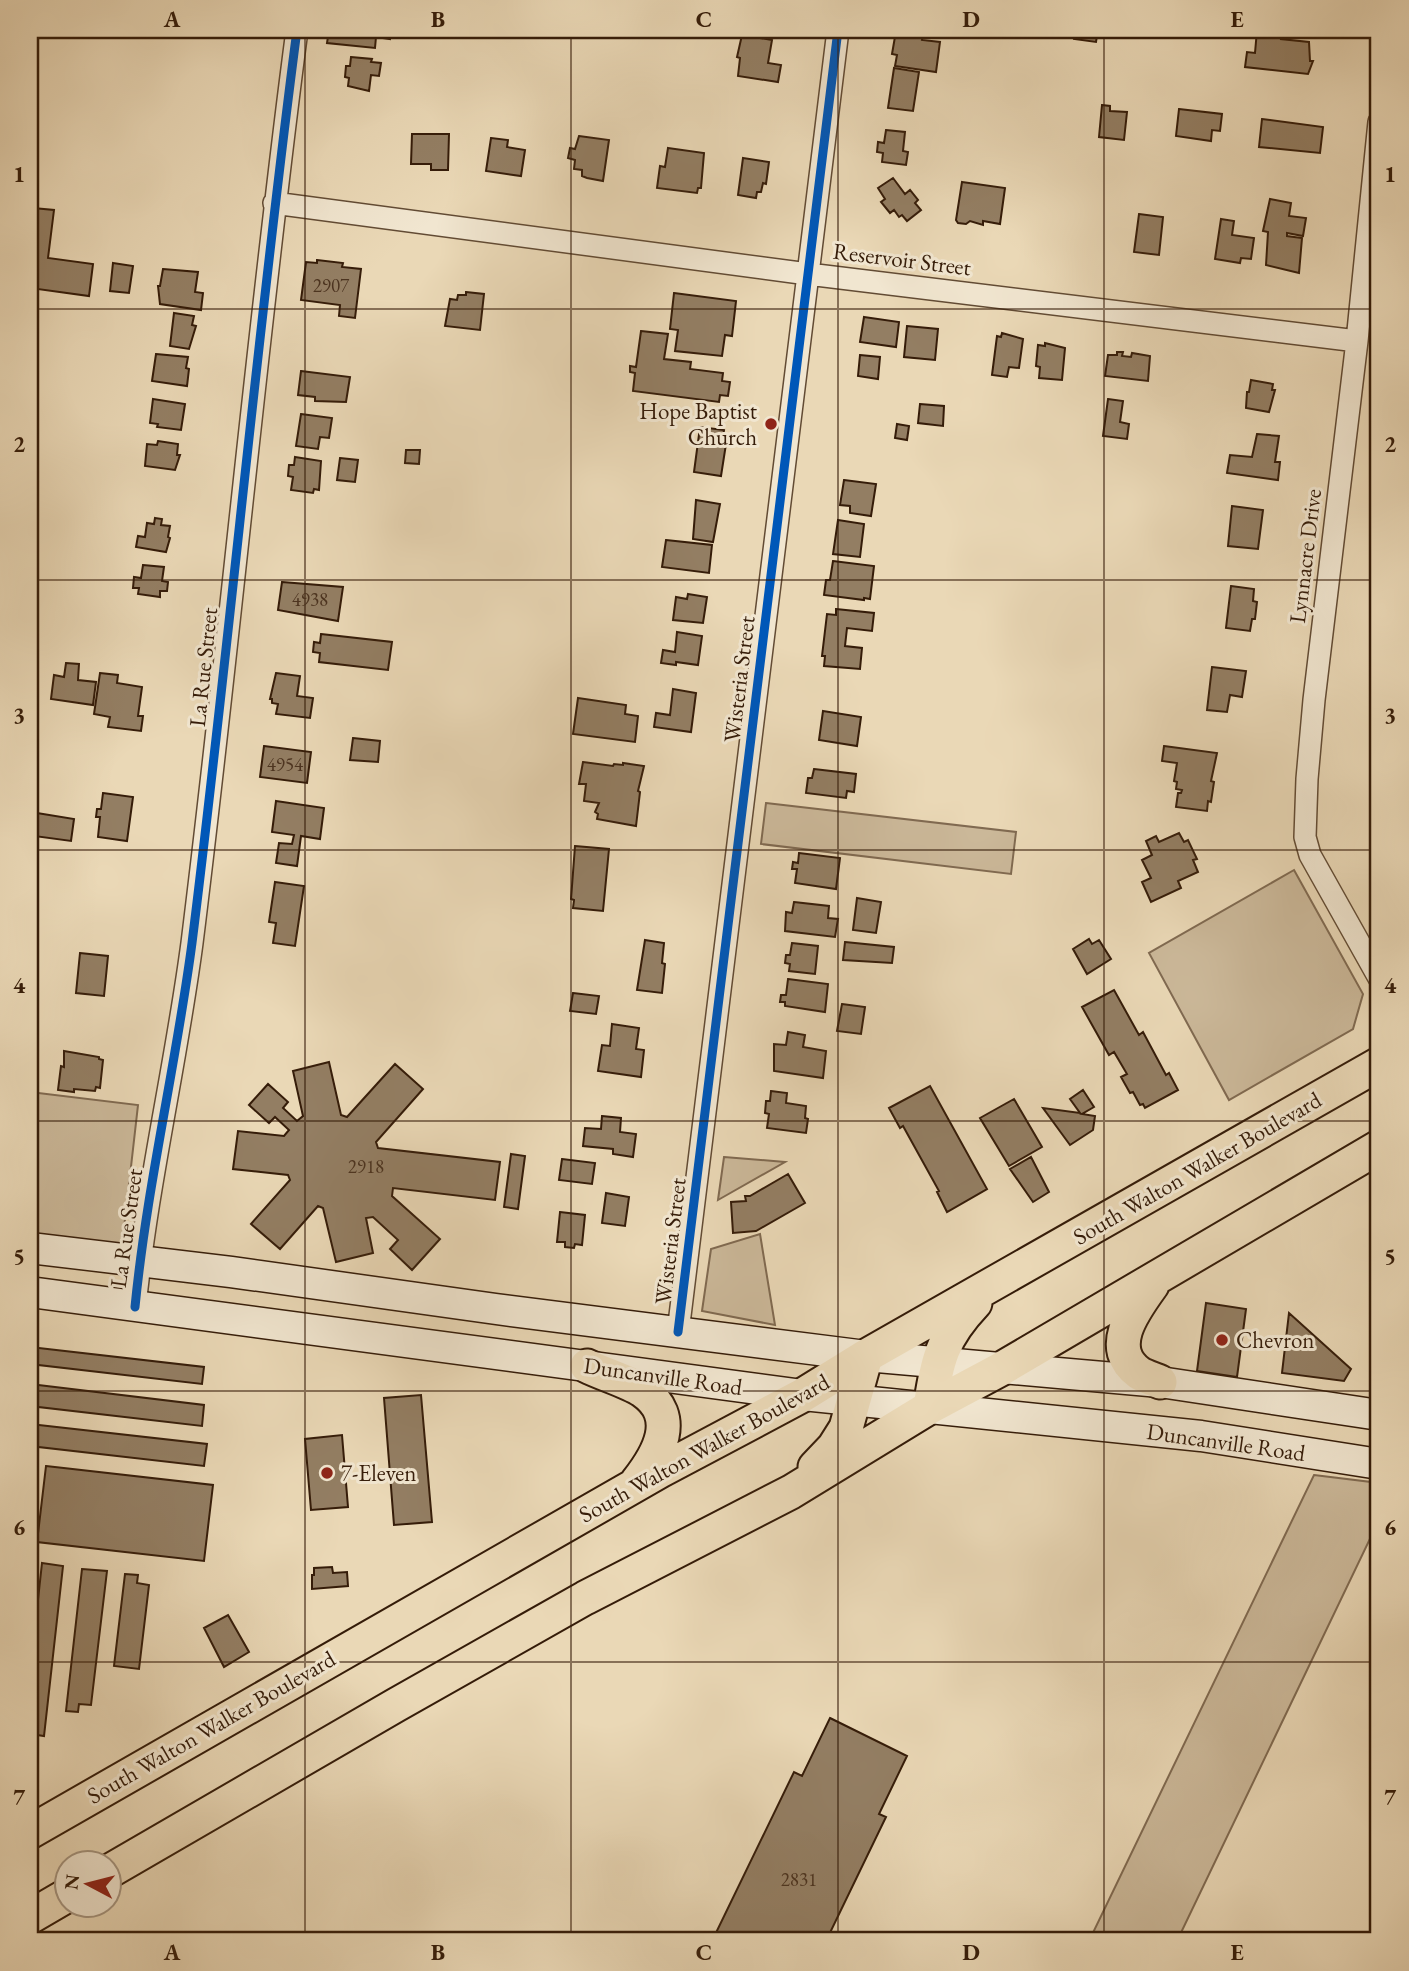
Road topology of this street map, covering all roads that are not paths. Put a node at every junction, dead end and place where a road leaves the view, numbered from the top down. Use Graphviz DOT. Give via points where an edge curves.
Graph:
graph roads {
  1 [pos="297,30"];
  2 [pos="838,30"];
  3 [pos="1379,122"];
  4 [pos="274,203"];
  5 [pos="808,274"];
  6 [pos="1357,341"];
  7 [pos="1379,978"];
  8 [pos="1379,1064"];
  9 [pos="1379,1147"];
  10 [pos="30,1248"];
  11 [pos="140,1260"];
  12 [pos="1157,1277"];
  13 [pos="989,1287"];
  14 [pos="377,1291"];
  15 [pos="30,1292"];
  16 [pos="135,1307"];
  17 [pos="678,1332"];
  18 [pos="371,1337"];
  19 [pos="866,1356"];
  20 [pos="937,1363"];
  21 [pos="587,1366"];
  22 [pos="1001,1369"];
  23 [pos="1160,1382"];
  24 [pos="803,1395"];
  25 [pos="855,1400"];
  26 [pos="930,1407"];
  27 [pos="1379,1415"];
  28 [pos="1379,1464"];
  29 [pos="634,1486"];
  30 [pos="791,1492"];
  31 [pos="30,1832"];
  32 [pos="122,1864"];
  33 [pos="52,1904"];
  34 [pos="30,1917"];
  1 -- 4 [label="street, La Rue Street"];
  2 -- 5 [label="street, Wisteria Street"];
  3 -- 6 [label="street, Lynnacre Drive"];
  4 -- 5 [label="street, Reservoir Street"];
  4 -- 11 [label="street, La Rue Street" via="191,946"];
  5 -- 6 [label="street, Reservoir Street"];
  5 -- 17 [label="street, Wisteria Street"];
  6 -- 7 [label="street, Lynnacre Drive" via="1314,701 1305,836 1310,855"];
  8 -- 13 [label="main road, South Walton Walker Boulevard"];
  9 -- 12 [label="main road"];
  10 -- 11 [label="main road, Duncanville Road"];
  11 -- 14 [label="main road, Duncanville Road"];
  11 -- 16 [label="street, La Rue Street"];
  12 -- 22 [label="main road"];
  12 -- 23 [label="main road" via="1128,1318 1124,1338 1126,1359 1140,1373"];
  13 -- 19 [label="main road, South Walton Walker Boulevard"];
  13 -- 20 [label="main road" via="957,1322"];
  14 -- 17 [label="main road, Duncanville Road"];
  14 -- 18 [label="main road"];
  15 -- 16 [label="main road, Duncanville Road"];
  16 -- 18 [label="main road, Duncanville Road"];
  17 -- 19 [label="main road, Duncanville Road"];
  18 -- 21 [label="main road, Duncanville Road"];
  19 -- 20 [label="main road, Duncanville Road"];
  19 -- 24 [label="main road, South Walton Walker Boulevard"];
  19 -- 25 [label="main road"];
  20 -- 22 [label="main road, Duncanville Road"];
  20 -- 26 [label="main road"];
  21 -- 24 [label="main road, Duncanville Road"];
  21 -- 29 [label="main road" via="642,1390 662,1418 655,1458"];
  22 -- 23 [label="main road, Duncanville Road"];
  22 -- 26 [label="main road"];
  23 -- 27 [label="main road, Duncanville Road"];
  24 -- 25 [label="main road, Duncanville Road"];
  24 -- 29 [label="main road, South Walton Walker Boulevard"];
  25 -- 26 [label="main road, Duncanville Road"];
  25 -- 30 [label="main road" via="834,1447"];
  26 -- 28 [label="main road, Duncanville Road" via="1201,1436"];
  26 -- 30 [label="main road"];
  29 -- 31 [label="main road, South Walton Walker Boulevard"];
  30 -- 32 [label="main road" via="585,1598"];
  33 -- 34 [label="main road"];
}
